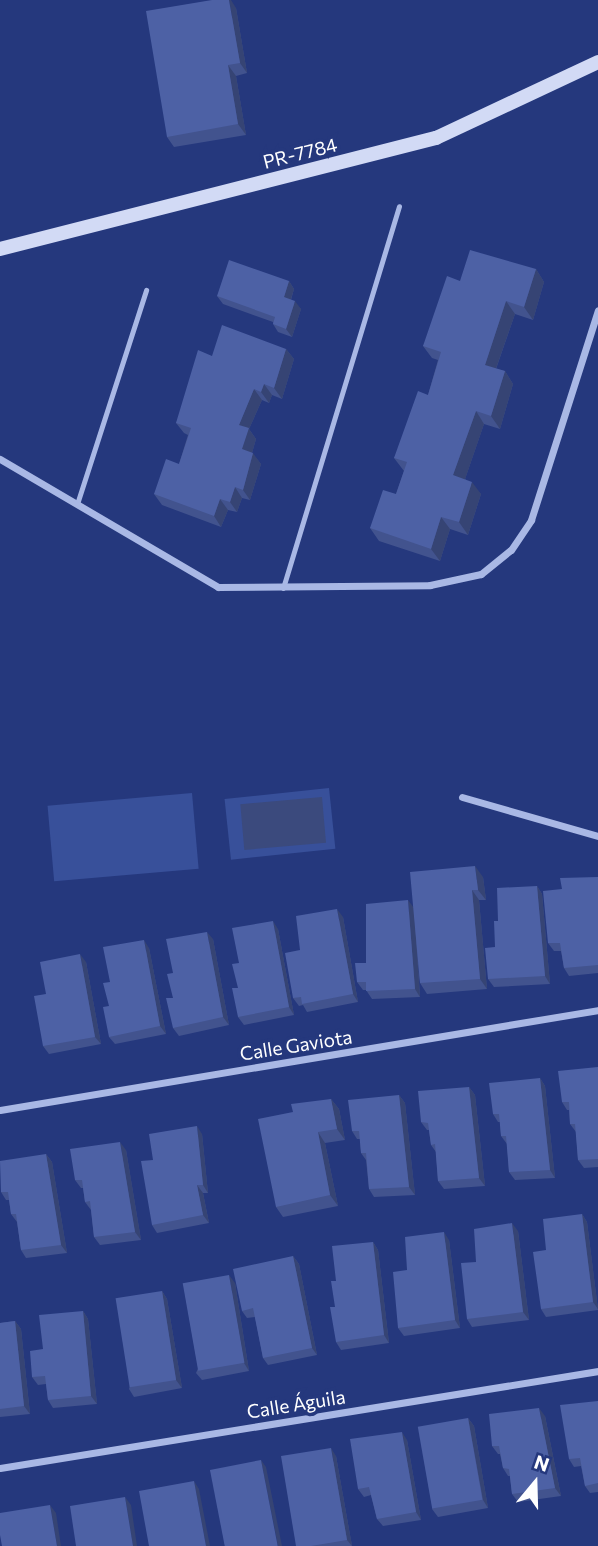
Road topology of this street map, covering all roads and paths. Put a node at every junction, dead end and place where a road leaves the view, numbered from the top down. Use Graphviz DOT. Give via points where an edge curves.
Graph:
graph roads {
  1 [pos="598,62"];
  2 [pos="399,206"];
  3 [pos="0,249"];
  4 [pos="146,290"];
  5 [pos="598,310"];
  6 [pos="0,458"];
  7 [pos="77,504"];
  8 [pos="283,588"];
  9 [pos="462,797"];
  10 [pos="598,836"];
  11 [pos="598,1010"];
  12 [pos="0,1110"];
  13 [pos="598,1371"];
  14 [pos="0,1468"];
  1 -- 3 [label="street, PR-7784 / PR-7784" via="436,138"];
  2 -- 8 [label="lane"];
  4 -- 7 [label="lane"];
  5 -- 8 [label="street" via="531,520 511,550 481,574 430,585"];
  6 -- 7 [label="street"];
  7 -- 8 [label="street" via="218,587"];
  9 -- 10 [label="street"];
  11 -- 12 [label="street, Calle Gaviota"];
  13 -- 14 [label="street, Calle Águila"];
}
